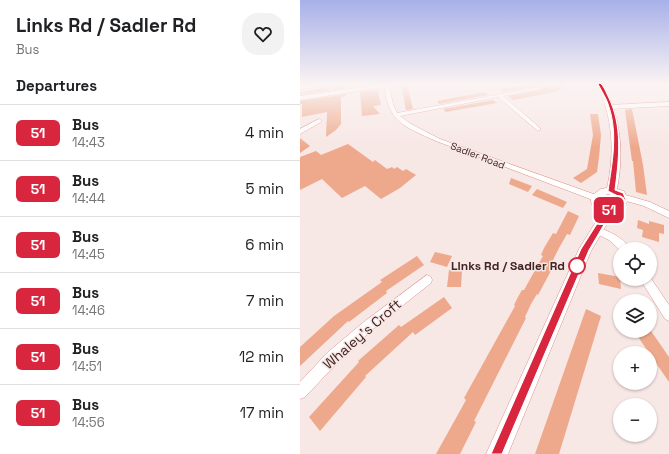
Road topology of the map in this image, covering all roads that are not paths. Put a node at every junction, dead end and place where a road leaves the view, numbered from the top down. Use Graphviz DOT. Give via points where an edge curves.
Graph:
graph roads {
  1 [pos="391,105"];
  2 [pos="446,105"];
  3 [pos="511,105"];
  4 [pos="646,105"];
  5 [pos="611,107"];
  6 [pos="395,115"];
  7 [pos="319,121"];
  8 [pos="301,123"];
  9 [pos="312,126"];
  10 [pos="538,129"];
  11 [pos="300,132"];
  12 [pos="611,191"];
  13 [pos="596,198"];
  14 [pos="622,198"];
  15 [pos="610,210"];
  16 [pos="669,215"];
  17 [pos="596,230"];
  18 [pos="618,242"];
  19 [pos="427,280"];
  20 [pos="650,286"];
  21 [pos="669,315"];
  22 [pos="300,392"];
  23 [pos="498,454"];
  1 -- 6 [label="street"];
  2 -- 6 [label="street"];
  3 -- 10 [label="street"];
  4 -- 5 [label="street"];
  5 -- 12 [label="street" via="616,132 616,154"];
  6 -- 13 [label="street, Sadler Road" via="438,140"];
  7 -- 9 [label="street"];
  8 -- 9 [label="street"];
  9 -- 11 [label="street"];
  12 -- 13 [label="street" via="602,192"];
  12 -- 14 [label="street" via="620,194"];
  13 -- 15 [label="street" via="595,202 599,206"];
  14 -- 15 [label="street" via="619,206"];
  14 -- 16 [label="street" via="647,204"];
  15 -- 17 [label="street"];
  17 -- 18 [label="street" via="608,234"];
  17 -- 23 [label="street" via="585,249"];
  19 -- 22 [label="street, Whaley's Croft" via="369,324"];
  20 -- 21 [label="street"];
}
